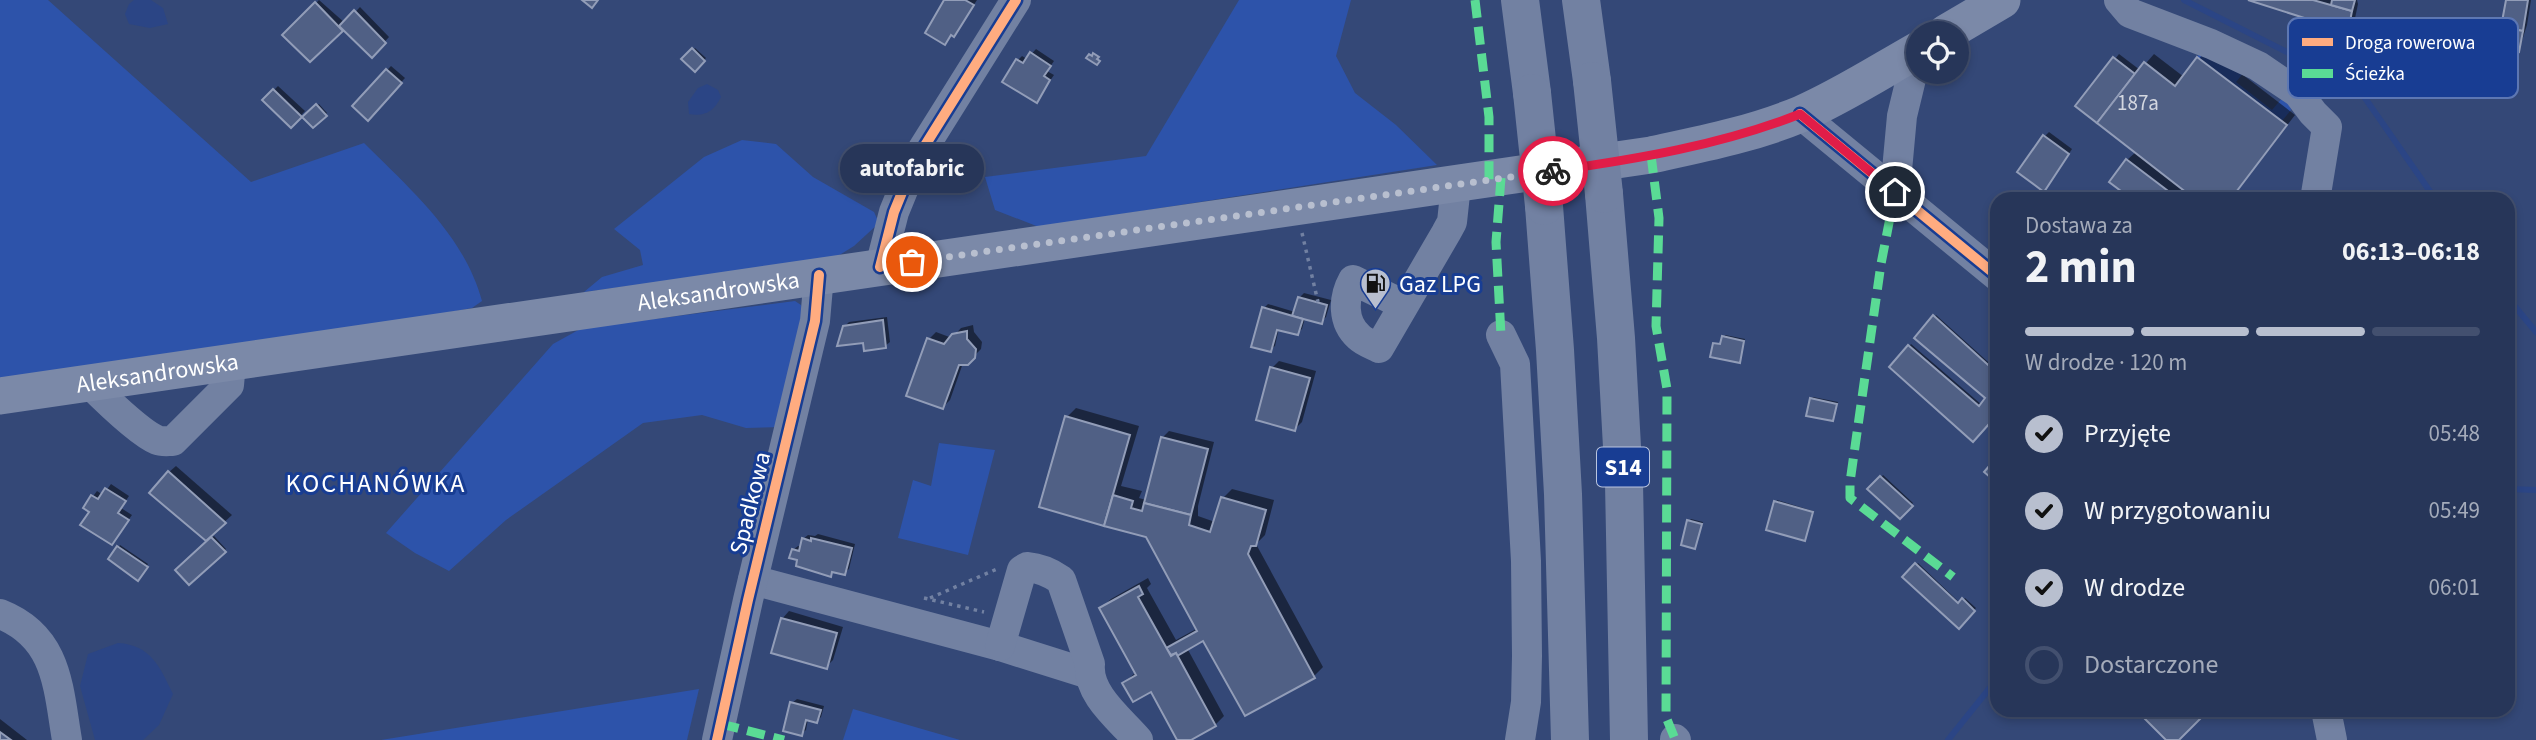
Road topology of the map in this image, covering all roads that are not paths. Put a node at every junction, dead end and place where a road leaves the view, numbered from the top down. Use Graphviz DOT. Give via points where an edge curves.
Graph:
graph roads {
  1 [pos="1016,0"];
  2 [pos="1520,0"];
  3 [pos="1581,0"];
  4 [pos="2002,0"];
  5 [pos="2119,0"];
  6 [pos="1966,21"];
  7 [pos="1906,57"];
  8 [pos="1910,84"];
  9 [pos="2288,86"];
  10 [pos="2302,98"];
  11 [pos="1800,114"];
  12 [pos="1456,185"];
  13 [pos="1895,192"];
  14 [pos="2316,192"];
  15 [pos="880,267"];
  16 [pos="1990,270"];
  17 [pos="819,275"];
  18 [pos="1404,305"];
  19 [pos="1501,335"];
  20 [pos="231,362"];
  21 [pos="89,383"];
  22 [pos="0,396"];
  23 [pos="753,580"];
  24 [pos="0,614"];
  25 [pos="999,646"];
  26 [pos="1089,674"];
  27 [pos="2327,717"];
  28 [pos="66,740"];
  29 [pos="717,740"];
  30 [pos="1138,740"];
  31 [pos="1520,740"];
  32 [pos="1570,740"];
  33 [pos="1629,740"];
  34 [pos="2332,740"];
  1 -- 15 [label="street" via="914,163 894,212"];
  2 -- 32 [label="highway, S14, bridge" via="1555,350"];
  3 -- 33 [label="highway, S14, bridge" via="1616,338"];
  4 -- 6 [label="main road"];
  5 -- 9 [label="street" via="2130,13 2258,65"];
  7 -- 11 [label="main road, Aleksandrowska"];
  8 -- 13 [label="street"];
  10 -- 14 [label="street" via="2328,127"];
  11 -- 12 [label="main road, Aleksandrowska" via="1755,131 1651,155"];
  11 -- 13 [label="street"];
  12 -- 15 [label="main road, Aleksandrowska"];
  12 -- 18 [label="street" via="1452,222"];
  13 -- 16 [label="street"];
  15 -- 17 [label="main road, Aleksandrowska"];
  17 -- 20 [label="main road, Aleksandrowska"];
  17 -- 23 [label="street, Spadkowa" via="815,321"];
  19 -- 31 [label="street" via="1515,364 1526,561 1526,702"];
  20 -- 21 [label="main road, Aleksandrowska"];
  20 -- 21 [label="street" via="229,385 173,441 149,434"];
  21 -- 22 [label="main road, Aleksandrowska"];
  23 -- 25 [label="street"];
  23 -- 29 [label="street, Spadkowa"];
  24 -- 28 [label="street" via="28,630 49,656"];
  25 -- 26 [label="street"];
  25 -- 26 [label="street" via="1022,570 1032,567 1060,580 1090,664"];
  26 -- 30 [label="street" via="1096,692"];
  27 -- 34 [label="street"];
}
